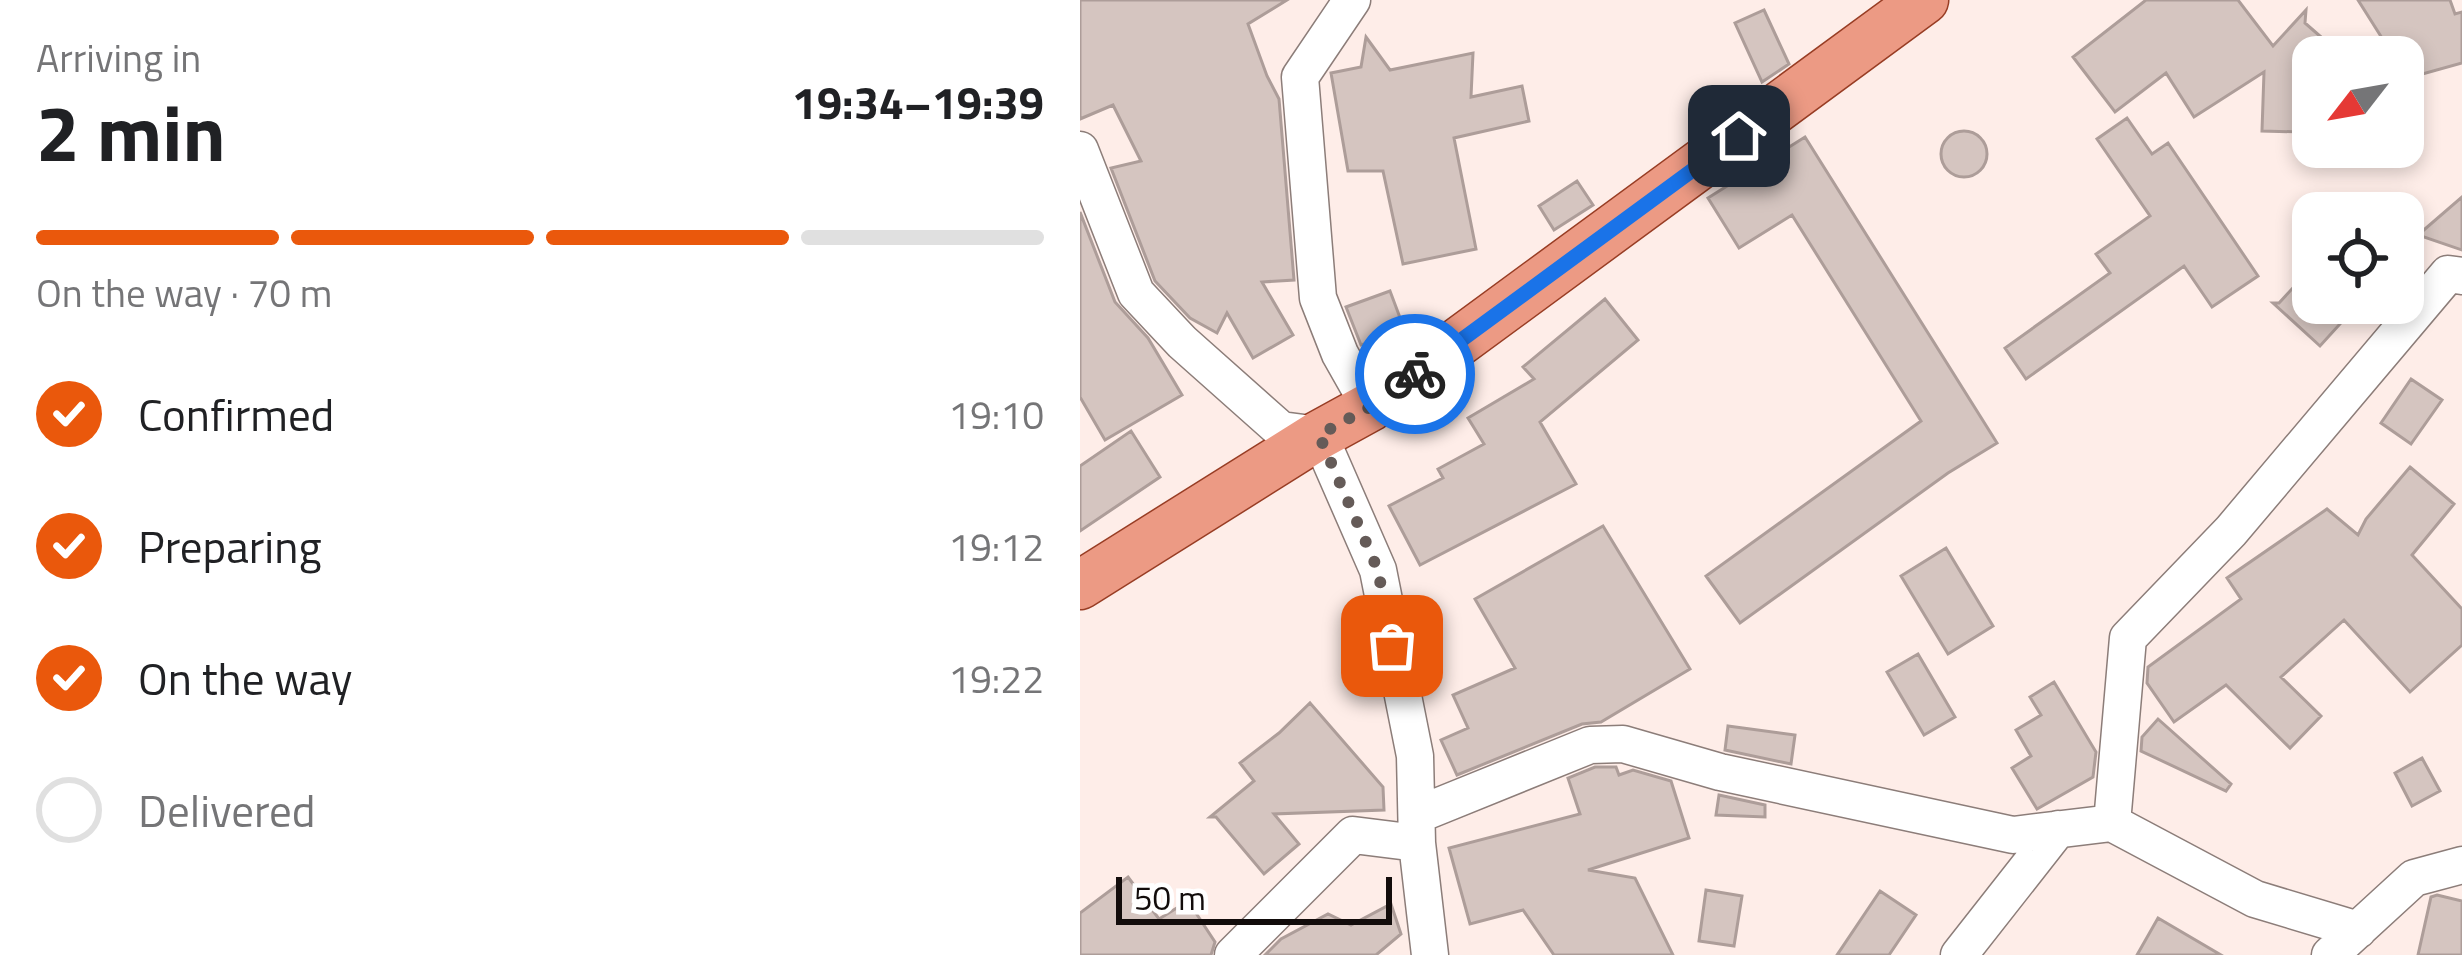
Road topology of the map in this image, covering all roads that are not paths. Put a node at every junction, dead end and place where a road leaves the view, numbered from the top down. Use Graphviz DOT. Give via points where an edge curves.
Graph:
graph roads {
  1 [pos="1352,0"];
  2 [pos="1924,0"];
  3 [pos="1080,149"];
  4 [pos="2462,276"];
  5 [pos="1370,407"];
  6 [pos="1319,435"];
  7 [pos="1080,585"];
  8 [pos="2113,823"];
  9 [pos="1417,829"];
  10 [pos="2058,829"];
  11 [pos="2462,865"];
  12 [pos="2358,930"];
  13 [pos="1232,955"];
  14 [pos="1430,955"];
  15 [pos="1959,955"];
  16 [pos="2330,955"];
  1 -- 5 [label="street" via="1300,77 1318,298"];
  2 -- 5 [label="main road"];
  3 -- 6 [label="street" via="1136,293 1281,430"];
  4 -- 8 [label="street" via="2448,274 2231,530 2128,638"];
  5 -- 6 [label="main road"];
  6 -- 7 [label="main road"];
  6 -- 9 [label="street" via="1378,570 1415,756"];
  8 -- 10 [label="street"];
  8 -- 12 [label="street" via="2255,899"];
  9 -- 10 [label="street" via="1590,745 1623,745 2013,835"];
  9 -- 13 [label="street" via="1353,835"];
  9 -- 14 [label="street"];
  10 -- 15 [label="street"];
  11 -- 12 [label="street" via="2414,878"];
  12 -- 16 [label="street"];
}
